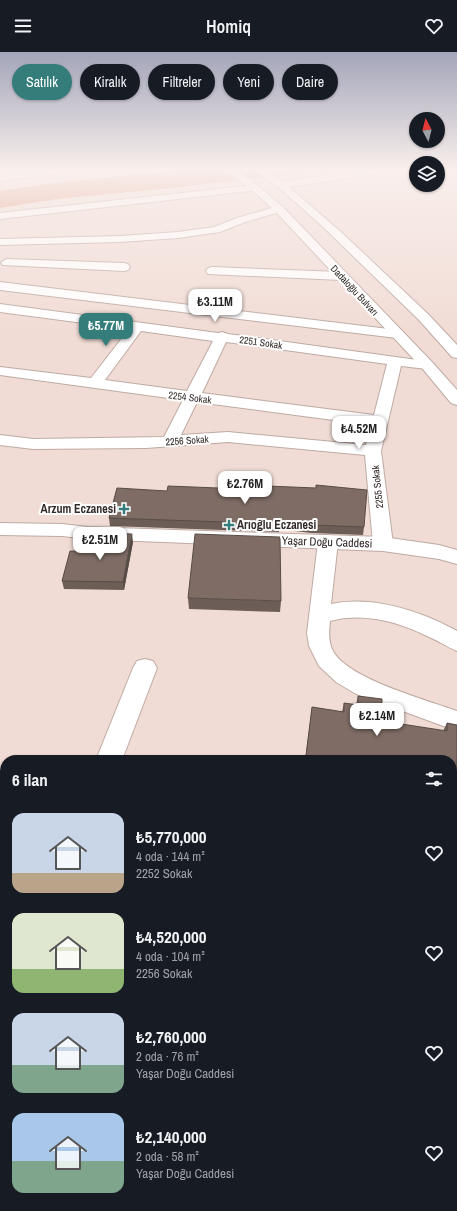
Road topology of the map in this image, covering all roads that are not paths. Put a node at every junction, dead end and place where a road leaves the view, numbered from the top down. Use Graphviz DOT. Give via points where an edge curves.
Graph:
graph roads {
  1 [pos="231,224"];
  2 [pos="294,224"];
  3 [pos="324,224"];
  4 [pos="151,237"];
  5 [pos="0,242"];
  6 [pos="142,247"];
  7 [pos="133,257"];
  8 [pos="7,263"];
  9 [pos="124,267"];
  10 [pos="212,271"];
  11 [pos="341,276"];
  12 [pos="0,286"];
  13 [pos="104,299"];
  14 [pos="0,308"];
  15 [pos="138,326"];
  16 [pos="396,334"];
  17 [pos="222,336"];
  18 [pos="452,344"];
  19 [pos="457,354"];
  20 [pos="395,361"];
  21 [pos="427,365"];
  22 [pos="0,371"];
  23 [pos="94,384"];
  24 [pos="191,397"];
  25 [pos="457,400"];
  26 [pos="380,421"];
  27 [pos="0,440"];
  28 [pos="170,441"];
  29 [pos="373,451"];
  30 [pos="0,529"];
  31 [pos="328,542"];
  32 [pos="383,544"];
  33 [pos="451,554"];
  34 [pos="320,615"];
  35 [pos="457,642"];
  36 [pos="145,668"];
  37 [pos="457,721"];
  38 [pos="111,755"];
  1 -- 4 [label="street" via="216,230"];
  2 -- 11 [label="street, Dadaloğlu Bulvarı"];
  3 -- 18 [label="street"];
  4 -- 5 [label="street"];
  4 -- 6 [label="street"];
  7 -- 9 [label="street"];
  8 -- 9 [label="street"];
  9 -- 13 [label="street"];
  10 -- 11 [label="street"];
  11 -- 16 [label="street, Dadaloğlu Bulvarı"];
  12 -- 13 [label="street"];
  13 -- 16 [label="street"];
  14 -- 15 [label="street, 2251 Sokak"];
  15 -- 17 [label="street, 2251 Sokak"];
  15 -- 23 [label="street"];
  16 -- 21 [label="street, Dadaloğlu Bulvarı"];
  17 -- 20 [label="street, 2251 Sokak"];
  17 -- 24 [label="street"];
  18 -- 19 [label="street"];
  20 -- 21 [label="street, 2251 Sokak"];
  20 -- 26 [label="street, 2255 Sokak"];
  21 -- 25 [label="street, Dadaloğlu Bulvarı"];
  22 -- 23 [label="street, 2254 Sokak"];
  23 -- 24 [label="street, 2254 Sokak"];
  24 -- 26 [label="street, 2254 Sokak"];
  24 -- 28 [label="street"];
  26 -- 29 [label="street, 2255 Sokak"];
  27 -- 28 [label="street, 2256 Sokak" via="33,444"];
  28 -- 29 [label="street, 2256 Sokak" via="228,437"];
  29 -- 32 [label="street, 2255 Sokak"];
  30 -- 31 [label="street, Yaşar Doğu Caddesi"];
  31 -- 32 [label="street, Yaşar Doğu Caddesi"];
  31 -- 34 [label="street"];
  32 -- 33 [label="street, Yaşar Doğu Caddesi"];
  34 -- 35 [label="street" via="359,609 380,612 429,626"];
  34 -- 37 [label="street" via="320,647 330,664 340,673 364,687"];
  36 -- 38 [label="street"];
}
